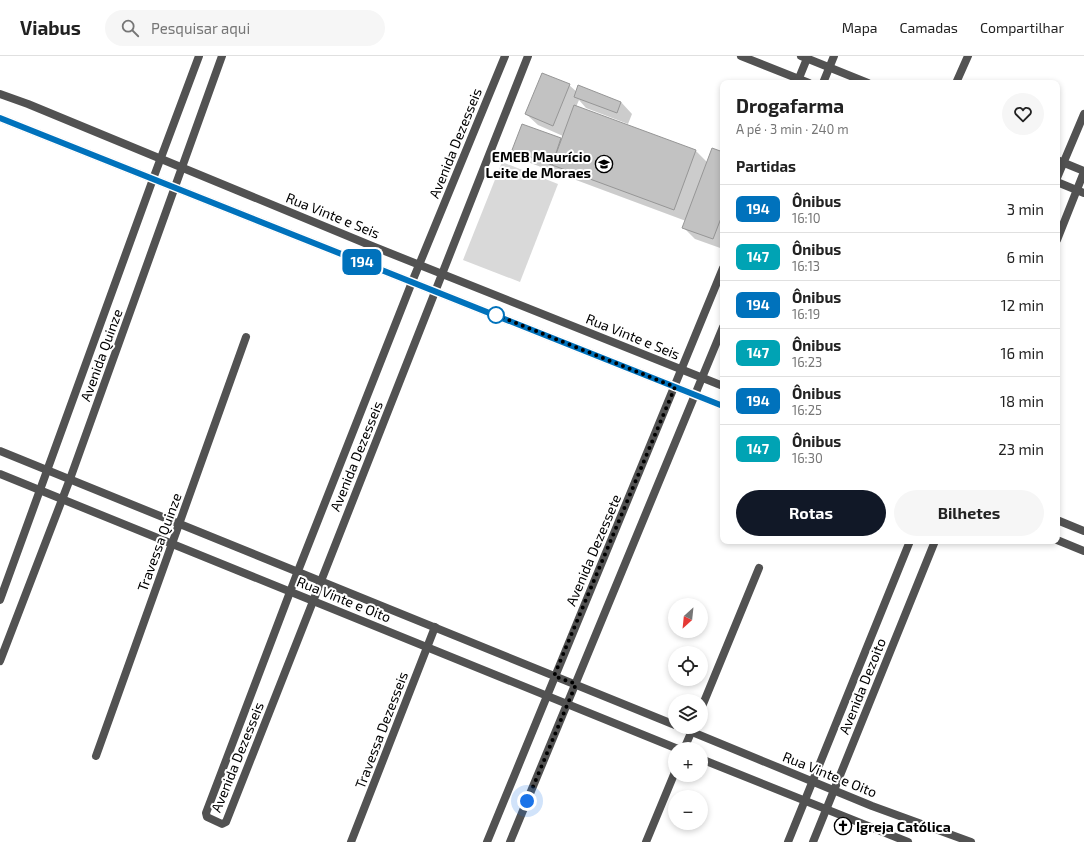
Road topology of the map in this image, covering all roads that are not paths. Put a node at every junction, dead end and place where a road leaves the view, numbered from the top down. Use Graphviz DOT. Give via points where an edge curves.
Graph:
graph roads {
  1 [pos="199,56"];
  2 [pos="222,56"];
  3 [pos="505,56"];
  4 [pos="528,56"];
  5 [pos="741,56"];
  6 [pos="834,56"];
  7 [pos="968,56"];
  8 [pos="805,57"];
  9 [pos="829,67"];
  10 [pos="796,80"];
  11 [pos="798,80"];
  12 [pos="824,80"];
  13 [pos="861,80"];
  14 [pos="957,80"];
  15 [pos="0,94"];
  16 [pos="1084,114"];
  17 [pos="0,118"];
  18 [pos="161,159"];
  19 [pos="1061,161"];
  20 [pos="181,167"];
  21 [pos="1084,171"];
  22 [pos="153,179"];
  23 [pos="1060,183"];
  24 [pos="175,187"];
  25 [pos="1081,191"];
  26 [pos="1060,234"];
  27 [pos="420,264"];
  28 [pos="442,274"];
  29 [pos="720,275"];
  30 [pos="412,282"];
  31 [pos="435,291"];
  32 [pos="720,334"];
  33 [pos="246,337"];
  34 [pos="682,369"];
  35 [pos="702,377"];
  36 [pos="720,385"];
  37 [pos="675,387"];
  38 [pos="695,395"];
  39 [pos="720,405"];
  40 [pos="0,451"];
  41 [pos="47,470"];
  42 [pos="0,474"];
  43 [pos="70,479"];
  44 [pos="40,490"];
  45 [pos="62,499"];
  46 [pos="1060,521"];
  47 [pos="180,524"];
  48 [pos="1084,531"];
  49 [pos="1060,541"];
  50 [pos="172,543"];
  51 [pos="909,544"];
  52 [pos="934,544"];
  53 [pos="1084,551"];
  54 [pos="760,568"];
  55 [pos="298,571"];
  56 [pos="321,581"];
  57 [pos="290,591"];
  58 [pos="0,600"];
  59 [pos="314,600"];
  60 [pos="435,627"];
  61 [pos="428,647"];
  62 [pos="0,661"];
  63 [pos="554,676"];
  64 [pos="576,684"];
  65 [pos="707,694"];
  66 [pos="546,695"];
  67 [pos="568,704"];
  68 [pos="668,722"];
  69 [pos="703,734"];
  70 [pos="668,745"];
  71 [pos="96,756"];
  72 [pos="708,762"];
  73 [pos="671,782"];
  74 [pos="813,782"];
  75 [pos="834,790"];
  76 [pos="804,801"];
  77 [pos="826,810"];
  78 [pos="351,842"];
  79 [pos="487,842"];
  80 [pos="510,842"];
  81 [pos="646,842"];
  82 [pos="788,842"];
  83 [pos="813,842"];
  84 [pos="908,842"];
  85 [pos="971,842"];
  1 -- 18 [label="street, Avenida Quinze"];
  2 -- 20 [label="street, Avenida Quinze"];
  3 -- 27 [label="street, Avenida Dezesseis"];
  4 -- 28 [label="street, Avenida Dezesseis"];
  5 -- 10 [label="street"];
  6 -- 9 [label="street"];
  7 -- 14 [label="street"];
  8 -- 9 [label="street"];
  8 -- 11 [label="street"];
  9 -- 12 [label="street"];
  9 -- 13 [label="street"];
  15 -- 18 [label="street, Rua Vinte e Seis"];
  16 -- 19 [label="street"];
  17 -- 22 [label="street"];
  18 -- 20 [label="street, Rua Vinte e Seis"];
  18 -- 22 [label="street, Avenida Quinze"];
  19 -- 21 [label="street"];
  20 -- 24 [label="street, Avenida Quinze"];
  20 -- 27 [label="street, Rua Vinte e Seis"];
  21 -- 25 [label="street"];
  22 -- 24 [label="street"];
  22 -- 41 [label="street, Avenida Quinze"];
  23 -- 25 [label="street"];
  24 -- 30 [label="street"];
  24 -- 43 [label="street, Avenida Quinze"];
  25 -- 26 [label="street"];
  27 -- 28 [label="street, Rua Vinte e Seis"];
  27 -- 30 [label="street, Avenida Dezesseis"];
  28 -- 31 [label="street, Avenida Dezesseis"];
  28 -- 34 [label="street, Rua Vinte e Seis"];
  29 -- 34 [label="street, Avenida Dezessete"];
  30 -- 31 [label="street"];
  30 -- 55 [label="street, Avenida Dezesseis"];
  31 -- 37 [label="street"];
  31 -- 56 [label="street, Avenida Dezesseis"];
  32 -- 35 [label="street"];
  33 -- 47 [label="street, Travessa Quinze"];
  34 -- 35 [label="street, Rua Vinte e Seis"];
  34 -- 37 [label="street, Avenida Dezessete"];
  35 -- 36 [label="street, Rua Vinte e Seis"];
  35 -- 38 [label="street"];
  37 -- 38 [label="street"];
  37 -- 63 [label="street, Avenida Dezessete"];
  38 -- 39 [label="street"];
  38 -- 64 [label="street"];
  40 -- 41 [label="street, Rua Vinte e Oito"];
  41 -- 43 [label="street, Rua Vinte e Oito"];
  41 -- 44 [label="street, Avenida Quinze"];
  42 -- 44 [label="street, Rua Vinte e Oito"];
  43 -- 45 [label="street, Avenida Quinze"];
  43 -- 47 [label="street, Rua Vinte e Oito"];
  44 -- 45 [label="street, Rua Vinte e Oito"];
  44 -- 58 [label="street, Avenida Quinze"];
  45 -- 50 [label="street, Rua Vinte e Oito"];
  45 -- 62 [label="street, Avenida Quinze"];
  46 -- 48 [label="street"];
  47 -- 50 [label="street, Travessa Quinze"];
  47 -- 55 [label="street, Rua Vinte e Oito"];
  49 -- 53 [label="street"];
  50 -- 57 [label="street, Rua Vinte e Oito"];
  50 -- 71 [label="street, Travessa Quinze"];
  51 -- 74 [label="street, Avenida Dezoito"];
  52 -- 75 [label="street, Avenida Dezoito"];
  54 -- 65 [label="street"];
  55 -- 56 [label="street, Rua Vinte e Oito"];
  55 -- 57 [label="street, Avenida Dezesseis"];
  56 -- 59 [label="street, Avenida Dezesseis"];
  56 -- 60 [label="street, Rua Vinte e Oito"];
  57 -- 59 [label="street, Rua Vinte e Oito"];
  57 -- 59 [label="street, Avenida Dezesseis" via="206,813 207,817 222,824 226,822"];
  59 -- 61 [label="street, Rua Vinte e Oito"];
  60 -- 61 [label="street, Travessa Dezesseis"];
  60 -- 63 [label="street, Rua Vinte e Oito"];
  61 -- 66 [label="street, Rua Vinte e Oito"];
  61 -- 78 [label="street, Travessa Dezesseis"];
  63 -- 64 [label="street, Rua Vinte e Oito"];
  63 -- 66 [label="street, Avenida Dezessete"];
  64 -- 67 [label="street"];
  64 -- 68 [label="street, Rua Vinte e Oito"];
  66 -- 67 [label="street, Rua Vinte e Oito"];
  66 -- 79 [label="street, Avenida Dezessete"];
  67 -- 70 [label="street, Rua Vinte e Oito"];
  67 -- 80 [label="street"];
  69 -- 74 [label="street, Rua Vinte e Oito"];
  72 -- 76 [label="street"];
  73 -- 81 [label="street"];
  74 -- 75 [label="street, Rua Vinte e Oito"];
  74 -- 76 [label="street, Avenida Dezoito"];
  75 -- 77 [label="street, Avenida Dezoito"];
  75 -- 85 [label="street, Rua Vinte e Oito"];
  76 -- 77 [label="street"];
  76 -- 82 [label="street, Avenida Dezoito"];
  77 -- 83 [label="street, Avenida Dezoito"];
  77 -- 84 [label="street"];
}
